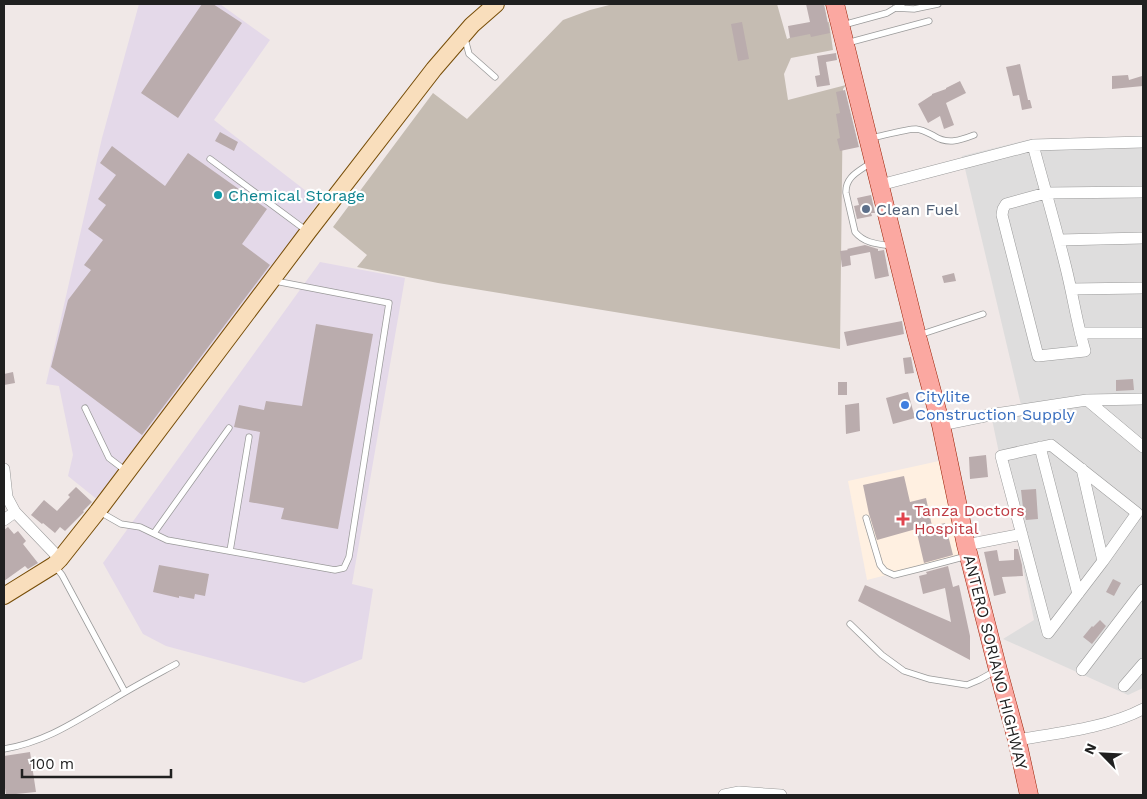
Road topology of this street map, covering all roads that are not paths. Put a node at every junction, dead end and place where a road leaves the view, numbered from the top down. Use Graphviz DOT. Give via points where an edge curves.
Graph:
graph roads {
  1 [pos="496,4"];
  2 [pos="835,4"];
  3 [pos="902,4"];
  4 [pos="938,4"];
  5 [pos="894,8"];
  6 [pos="929,21"];
  7 [pos="841,26"];
  8 [pos="464,34"];
  9 [pos="845,43"];
  10 [pos="495,77"];
  11 [pos="974,135"];
  12 [pos="868,138"];
  13 [pos="1143,142"];
  14 [pos="1033,145"];
  15 [pos="210,159"];
  16 [pos="874,161"];
  17 [pos="880,185"];
  18 [pos="1143,192"];
  19 [pos="1046,193"];
  20 [pos="308,232"];
  21 [pos="1143,238"];
  22 [pos="1059,240"];
  23 [pos="895,247"];
  24 [pos="273,280"];
  25 [pos="1143,288"];
  26 [pos="1071,289"];
  27 [pos="983,314"];
  28 [pos="1080,333"];
  29 [pos="1143,333"];
  30 [pos="917,336"];
  31 [pos="1143,398"];
  32 [pos="1087,400"];
  33 [pos="86,408"];
  34 [pos="940,425"];
  35 [pos="228,428"];
  36 [pos="249,437"];
  37 [pos="1143,446"];
  38 [pos="1040,447"];
  39 [pos="4,469"];
  40 [pos="1082,470"];
  41 [pos="127,472"];
  42 [pos="98,511"];
  43 [pos="15,512"];
  44 [pos="866,518"];
  45 [pos="4,520"];
  46 [pos="154,533"];
  47 [pos="1022,534"];
  48 [pos="968,550"];
  49 [pos="230,551"];
  50 [pos="1103,561"];
  51 [pos="57,562"];
  52 [pos="1143,590"];
  53 [pos="1078,594"];
  54 [pos="4,596"];
  55 [pos="850,624"];
  56 [pos="176,664"];
  57 [pos="1143,664"];
  58 [pos="998,670"];
  59 [pos="1082,670"];
  60 [pos="1124,686"];
  61 [pos="125,692"];
  62 [pos="1143,709"];
  63 [pos="1017,740"];
  64 [pos="4,749"];
  65 [pos="724,795"];
  66 [pos="781,795"];
  67 [pos="1030,795"];
  1 -- 8 [label="street"];
  2 -- 7 [label="main road, ANTERO SORIANO HIGHWAY"];
  3 -- 5 [label="lane"];
  4 -- 5 [label="lane" via="914,9"];
  5 -- 7 [label="lane" via="887,14"];
  6 -- 9 [label="lane"];
  7 -- 9 [label="main road, ANTERO SORIANO HIGHWAY"];
  8 -- 10 [label="lane" via="469,54"];
  8 -- 20 [label="street"];
  9 -- 12 [label="main road, ANTERO SORIANO HIGHWAY"];
  11 -- 12 [label="lane" via="958,141 946,141 925,130 914,129"];
  12 -- 16 [label="main road, ANTERO SORIANO HIGHWAY"];
  13 -- 14 [label="street"];
  14 -- 17 [label="street"];
  14 -- 19 [label="street"];
  15 -- 20 [label="lane"];
  16 -- 17 [label="main road, ANTERO SORIANO HIGHWAY"];
  16 -- 23 [label="lane" via="847,181 846,193 859,237 867,242"];
  17 -- 23 [label="main road, ANTERO SORIANO HIGHWAY"];
  18 -- 19 [label="street"];
  19 -- 22 [label="street"];
  19 -- 28 [label="street" via="1006,204 1002,215 1038,356 1085,351"];
  20 -- 24 [label="street"];
  21 -- 22 [label="street"];
  22 -- 26 [label="street"];
  23 -- 30 [label="main road, ANTERO SORIANO HIGHWAY"];
  24 -- 41 [label="street"];
  24 -- 49 [label="lane" via="390,303 349,557 344,568 335,570"];
  25 -- 26 [label="street"];
  26 -- 28 [label="street"];
  27 -- 30 [label="lane"];
  28 -- 29 [label="street"];
  30 -- 34 [label="main road, ANTERO SORIANO HIGHWAY"];
  31 -- 32 [label="street"];
  32 -- 34 [label="street"];
  32 -- 37 [label="street"];
  33 -- 41 [label="lane" via="109,458"];
  34 -- 48 [label="main road, ANTERO SORIANO HIGHWAY"];
  35 -- 46 [label="lane"];
  36 -- 49 [label="lane"];
  38 -- 40 [label="street" via="1051,445"];
  38 -- 47 [label="street" via="1001,456"];
  38 -- 53 [label="street"];
  39 -- 43 [label="street" via="7,497"];
  40 -- 50 [label="street"];
  40 -- 50 [label="street" via="1137,513"];
  41 -- 42 [label="street"];
  42 -- 46 [label="lane" via="121,524"];
  42 -- 51 [label="street"];
  43 -- 45 [label="street"];
  43 -- 51 [label="street"];
  44 -- 48 [label="lane" via="880,565 890,573 918,569"];
  46 -- 49 [label="lane" via="168,540"];
  47 -- 48 [label="street"];
  47 -- 53 [label="street" via="1048,633"];
  48 -- 58 [label="main road, ANTERO SORIANO HIGHWAY"];
  50 -- 53 [label="street"];
  51 -- 54 [label="street"];
  51 -- 61 [label="lane"];
  52 -- 59 [label="street"];
  55 -- 58 [label="lane" via="882,655 912,674 966,685"];
  56 -- 61 [label="lane"];
  57 -- 60 [label="street"];
  58 -- 63 [label="main road, ANTERO SORIANO HIGHWAY"];
  61 -- 64 [label="lane" via="54,734"];
  62 -- 63 [label="street" via="1114,721"];
  63 -- 67 [label="main road, ANTERO SORIANO HIGHWAY"];
  65 -- 66 [label="street" via="739,792"];
}
